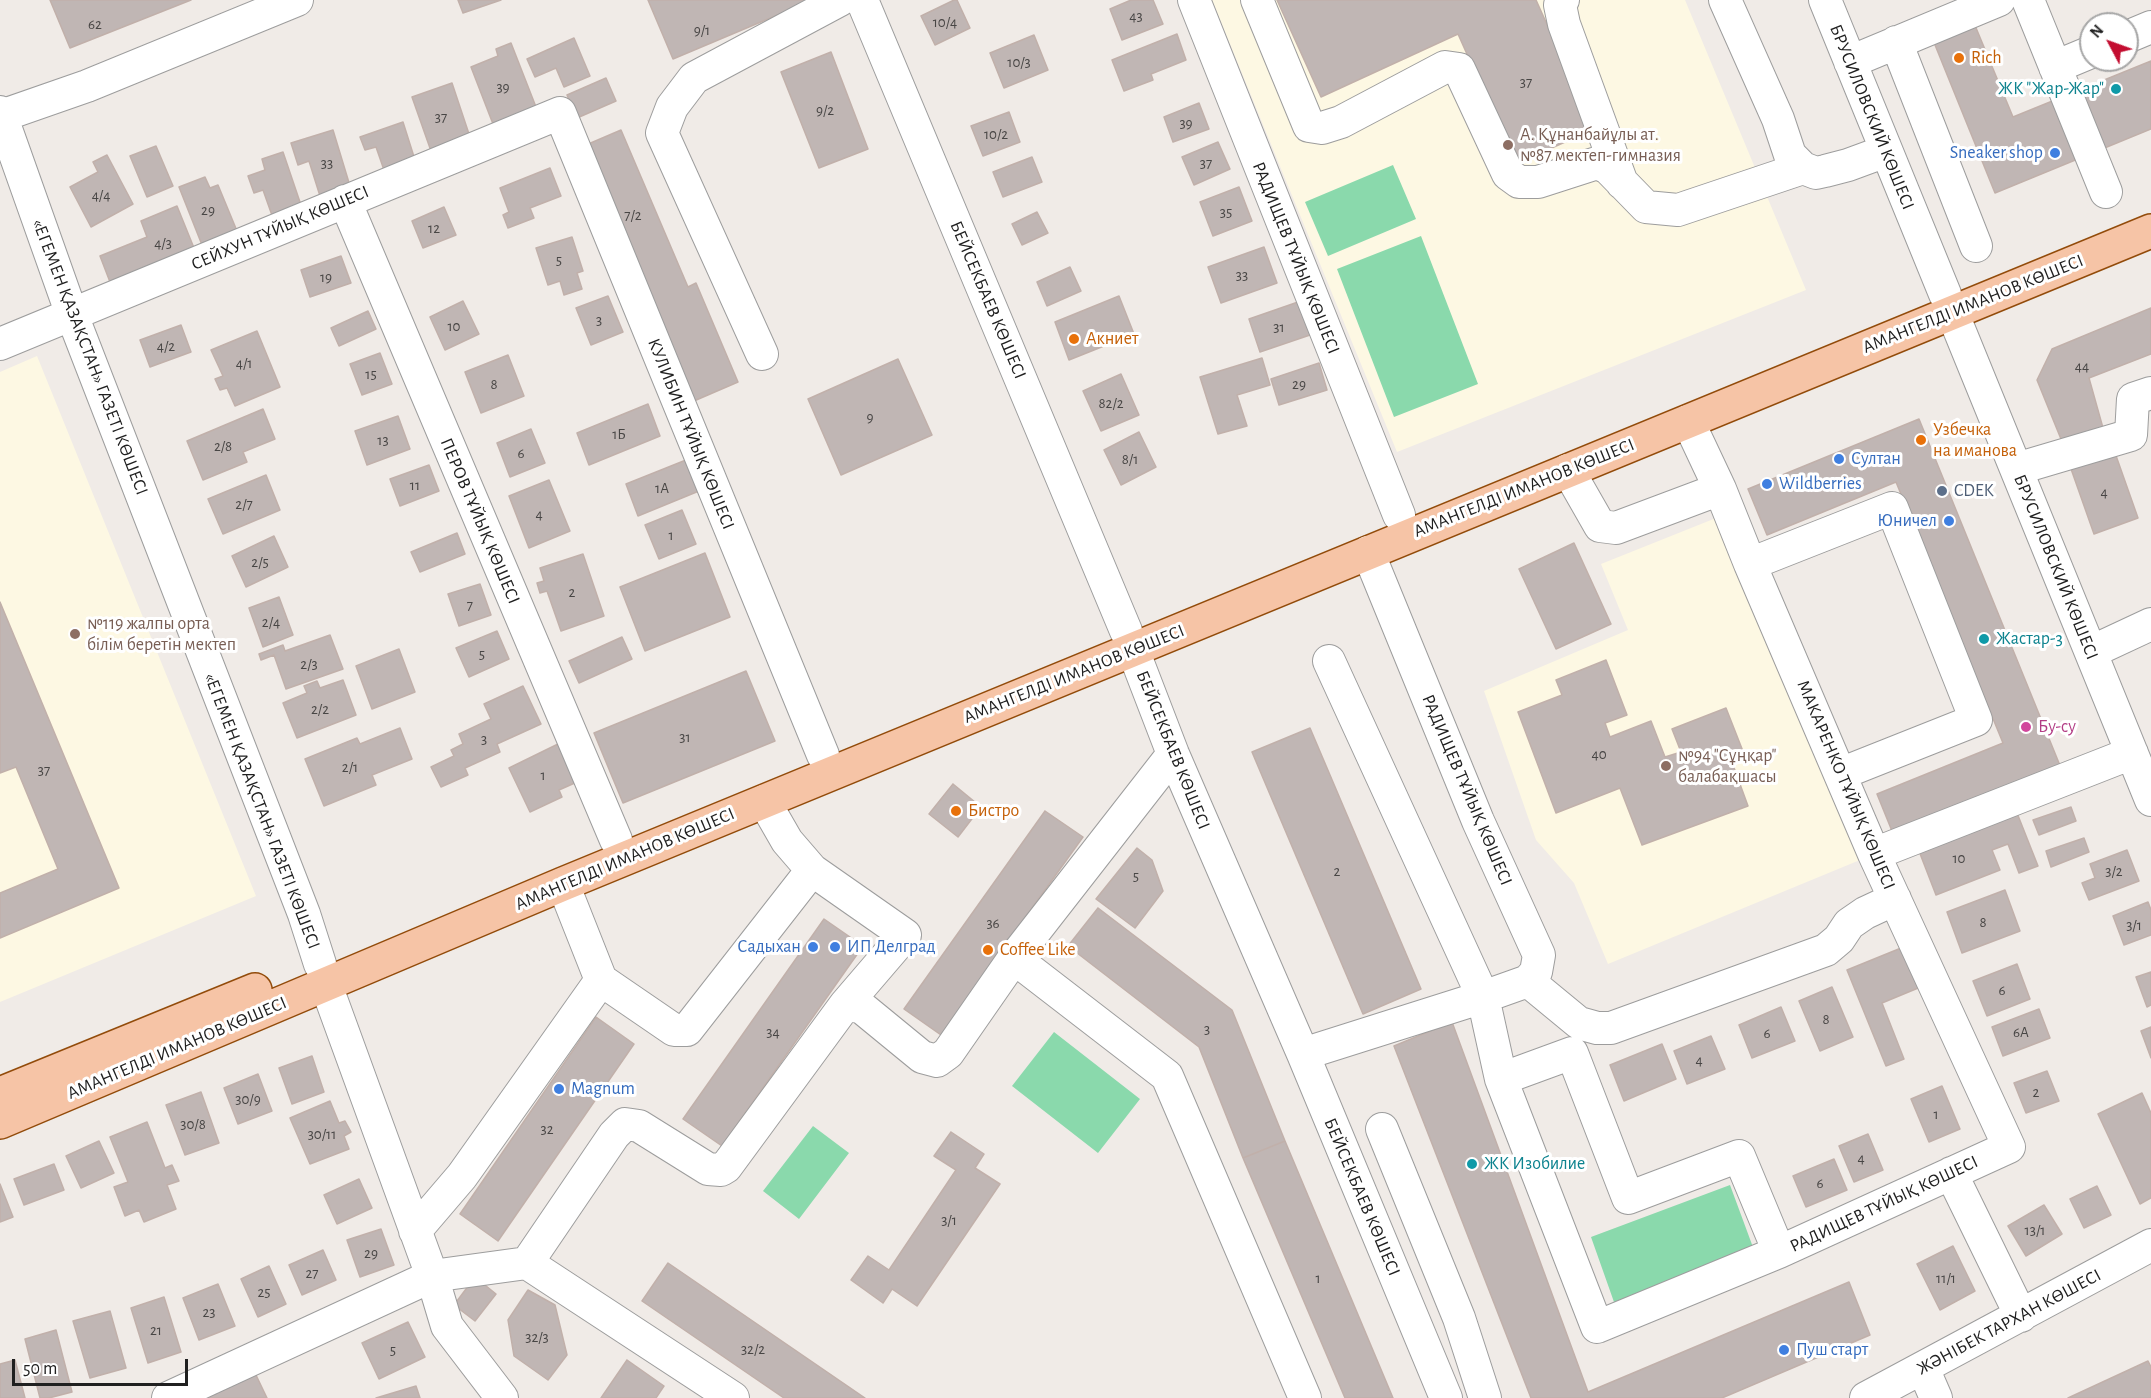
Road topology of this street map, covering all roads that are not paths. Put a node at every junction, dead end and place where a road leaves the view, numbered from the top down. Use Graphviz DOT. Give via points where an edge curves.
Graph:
graph roads {
  1 [pos="297,0"];
  2 [pos="858,0"];
  3 [pos="1194,0"];
  4 [pos="1257,0"];
  5 [pos="1563,0"];
  6 [pos="1725,0"];
  7 [pos="1825,0"];
  8 [pos="1999,0"];
  9 [pos="2028,0"];
  10 [pos="1896,42"];
  11 [pos="2079,57"];
  12 [pos="1850,62"];
  13 [pos="2055,67"];
  14 [pos="560,113"];
  15 [pos="1,114"];
  16 [pos="1886,151"];
  17 [pos="1803,168"];
  18 [pos="1622,183"];
  19 [pos="2106,192"];
  20 [pos="345,201"];
  21 [pos="2151,208"];
  22 [pos="2151,231"];
  23 [pos="1976,246"];
  24 [pos="1948,303"];
  25 [pos="72,315"];
  26 [pos="0,344"];
  27 [pos="762,354"];
  28 [pos="2151,393"];
  29 [pos="1688,421"];
  30 [pos="2016,468"];
  31 [pos="1568,470"];
  32 [pos="1720,489"];
  33 [pos="1399,515"];
  34 [pos="1368,552"];
  35 [pos="1750,564"];
  36 [pos="2151,624"];
  37 [pos="1130,640"];
  38 [pos="2091,652"];
  39 [pos="1329,660"];
  40 [pos="2132,753"];
  41 [pos="1173,754"];
  42 [pos="823,755"];
  43 [pos="1840,774"];
  44 [pos="2151,800"];
  45 [pos="764,801"];
  46 [pos="616,840"];
  47 [pos="1874,854"];
  48 [pos="812,870"];
  49 [pos="563,884"];
  50 [pos="1895,899"];
  51 [pos="1014,958"];
  52 [pos="323,974"];
  53 [pos="601,980"];
  54 [pos="1528,981"];
  55 [pos="1483,997"];
  56 [pos="846,1005"];
  57 [pos="1303,1054"];
  58 [pos="1501,1079"];
  59 [pos="0,1094"];
  60 [pos="0,1122"];
  61 [pos="1382,1129"];
  62 [pos="2009,1147"];
  63 [pos="1951,1173"];
  64 [pos="415,1231"];
  65 [pos="2151,1245"];
  66 [pos="1779,1252"];
  67 [pos="527,1263"];
  68 [pos="432,1276"];
  69 [pos="2021,1316"];
  70 [pos="1923,1368"];
  71 [pos="716,1393"];
  72 [pos="177,1396"];
  73 [pos="502,1398"];
  74 [pos="1305,1398"];
  75 [pos="1446,1398"];
  76 [pos="1485,1398"];
  77 [pos="1866,1398"];
  78 [pos="1936,1398"];
  1 -- 15 [label="street" via="87,86"];
  2 -- 27 [label="street" via="694,78 672,107 662,133"];
  2 -- 37 [label="street, БЕЙСЕКБАЕВ КӨШЕСІ"];
  3 -- 33 [label="street, РАДИЩЕВ ТҰЙЫҚ КӨШЕСІ"];
  4 -- 18 [label="street" via="1309,126 1322,128 1341,122 1445,67 1459,69 1513,178 1519,182 1538,182 1597,163"];
  5 -- 18 [label="street" via="1560,6 1564,24"];
  6 -- 17 [label="street" via="1790,155"];
  7 -- 12 [label="street, БРУСИЛОВСКИЙ КӨШЕСІ"];
  8 -- 10 [label="street"];
  9 -- 13 [label="street"];
  10 -- 12 [label="street"];
  10 -- 23 [label="street"];
  11 -- 13 [label="street"];
  12 -- 16 [label="street, БРУСИЛОВСКИЙ КӨШЕСІ"];
  13 -- 19 [label="street"];
  14 -- 20 [label="street, СЕЙХУН ТҰЙЫҚ КӨШЕСІ"];
  14 -- 42 [label="street, КУЛИБИН ТҰЙЫҚ КӨШЕСІ"];
  15 -- 25 [label="street, «ЕГЕМЕН ҚАЗАҚСТАН» ГАЗЕТІ КӨШЕСІ"];
  16 -- 17 [label="street" via="1816,173"];
  16 -- 24 [label="street, БРУСИЛОВСКИЙ КӨШЕСІ"];
  17 -- 18 [label="street" via="1678,210 1646,207"];
  20 -- 25 [label="street, СЕЙХУН ТҰЙЫҚ КӨШЕСІ"];
  20 -- 46 [label="street, ПЕРОВ ТҰЙЫҚ КӨШЕСІ"];
  21 -- 24 [label="main road, АМАНГЕЛДІ ИМАНОВ КӨШЕСІ"];
  22 -- 24 [label="main road, АМАНГЕЛДІ ИМАНОВ КӨШЕСІ"];
  24 -- 29 [label="main road, АМАНГЕЛДІ ИМАНОВ КӨШЕСІ"];
  24 -- 30 [label="street, БРУСИЛОВСКИЙ КӨШЕСІ"];
  24 -- 33 [label="main road, АМАНГЕЛДІ ИМАНОВ КӨШЕСІ"];
  25 -- 26 [label="street, СЕЙХУН ТҰЙЫҚ КӨШЕСІ"];
  25 -- 52 [label="street, «ЕГЕМЕН ҚАЗАҚСТАН» ГАЗЕТІ КӨШЕСІ" via="296,894"];
  28 -- 30 [label="street" via="2133,399 2131,435"];
  29 -- 31 [label="main road, АМАНГЕЛДІ ИМАНОВ КӨШЕСІ"];
  29 -- 32 [label="street, МАКАРЕНКО ТҰЙЫҚ КӨШЕСІ"];
  30 -- 38 [label="street, БРУСИЛОВСКИЙ КӨШЕСІ"];
  31 -- 32 [label="street" via="1600,526 1616,528"];
  31 -- 34 [label="main road, АМАНГЕЛДІ ИМАНОВ КӨШЕСІ"];
  32 -- 35 [label="street, МАКАРЕНКО ТҰЙЫҚ КӨШЕСІ"];
  33 -- 37 [label="main road, АМАНГЕЛДІ ИМАНОВ КӨШЕСІ"];
  34 -- 37 [label="main road, АМАНГЕЛДІ ИМАНОВ КӨШЕСІ"];
  34 -- 54 [label="street, РАДИЩЕВ ТҰЙЫҚ КӨШЕСІ" via="1478,821 1539,955 1536,972"];
  35 -- 43 [label="street, МАКАРЕНКО ТҰЙЫҚ КӨШЕСІ"];
  35 -- 43 [label="street" via="1892,508 1976,720"];
  36 -- 38 [label="street"];
  37 -- 41 [label="street, БЕЙСЕКБАЕВ КӨШЕСІ"];
  37 -- 42 [label="main road, АМАНГЕЛДІ ИМАНОВ КӨШЕСІ"];
  37 -- 45 [label="main road, АМАНГЕЛДІ ИМАНОВ КӨШЕСІ"];
  38 -- 40 [label="street, БРУСИЛОВСКИЙ КӨШЕСІ"];
  39 -- 55 [label="street"];
  40 -- 44 [label="street, БРУСИЛОВСКИЙ КӨШЕСІ"];
  40 -- 47 [label="street"];
  41 -- 51 [label="street"];
  41 -- 57 [label="street, БЕЙСЕКБАЕВ КӨШЕСІ"];
  42 -- 46 [label="main road, АМАНГЕЛДІ ИМАНОВ КӨШЕСІ"];
  43 -- 47 [label="street, МАКАРЕНКО ТҰЙЫҚ КӨШЕСІ"];
  45 -- 48 [label="street" via="787,841"];
  45 -- 49 [label="main road, АМАНГЕЛДІ ИМАНОВ КӨШЕСІ"];
  46 -- 52 [label="main road, АМАНГЕЛДІ ИМАНОВ КӨШЕСІ"];
  47 -- 50 [label="street, МАКАРЕНКО ТҰЙЫҚ КӨШЕСІ"];
  48 -- 53 [label="street" via="687,1030 674,1030"];
  48 -- 56 [label="street" via="905,935"];
  49 -- 52 [label="main road, АМАНГЕЛДІ ИМАНОВ КӨШЕСІ"];
  49 -- 53 [label="street"];
  50 -- 54 [label="street" via="1849,924 1826,950 1611,1028 1597,1029 1580,1023"];
  50 -- 62 [label="street, МАКАРЕНКО ТҰЙЫҚ КӨШЕСІ"];
  51 -- 56 [label="street" via="948,1053 937,1061 922,1057 861,1007"];
  51 -- 74 [label="street" via="1167,1076"];
  52 -- 59 [label="main road, АМАНГЕЛДІ ИМАНОВ КӨШЕСІ"];
  52 -- 60 [label="main road, АМАНГЕЛДІ ИМАНОВ КӨШЕСІ"];
  52 -- 64 [label="street, «ЕГЕМЕН ҚАЗАҚСТАН» ГАЗЕТІ КӨШЕСІ"];
  53 -- 64 [label="street" via="462,1176"];
  54 -- 55 [label="street"];
  55 -- 57 [label="street"];
  55 -- 58 [label="street"];
  56 -- 67 [label="street" via="726,1167 708,1170 639,1126 625,1124"];
  57 -- 75 [label="street, БЕЙСЕКБАЕВ КӨШЕСІ"];
  58 -- 66 [label="street, РАДИЩЕВ ТҰЙЫҚ КӨШЕСІ" via="1572,1053 1628,1198 1739,1156"];
  58 -- 66 [label="street" via="1597,1327"];
  61 -- 76 [label="street" via="1459,1318"];
  62 -- 63 [label="street, РАДИЩЕВ ТҰЙЫҚ КӨШЕСІ"];
  63 -- 66 [label="street, РАДИЩЕВ ТҰЙЫҚ КӨШЕСІ"];
  63 -- 69 [label="street"];
  64 -- 68 [label="street, «ЕГЕМЕН ҚАЗАҚСТАН» ГАЗЕТІ КӨШЕСІ"];
  65 -- 69 [label="street, ЖӘНІБЕК ТАРХАН КӨШЕСІ"];
  67 -- 68 [label="street"];
  67 -- 71 [label="street"];
  68 -- 72 [label="street"];
  68 -- 73 [label="street, «ЕГЕМЕН ҚАЗАҚСТАН» ГАЗЕТІ КӨШЕСІ" via="447,1326"];
  69 -- 70 [label="street, ЖӘНІБЕК ТАРХАН КӨШЕСІ"];
  70 -- 77 [label="street, ЖӘНІБЕК ТАРХАН КӨШЕСІ"];
  70 -- 78 [label="street"];
}
